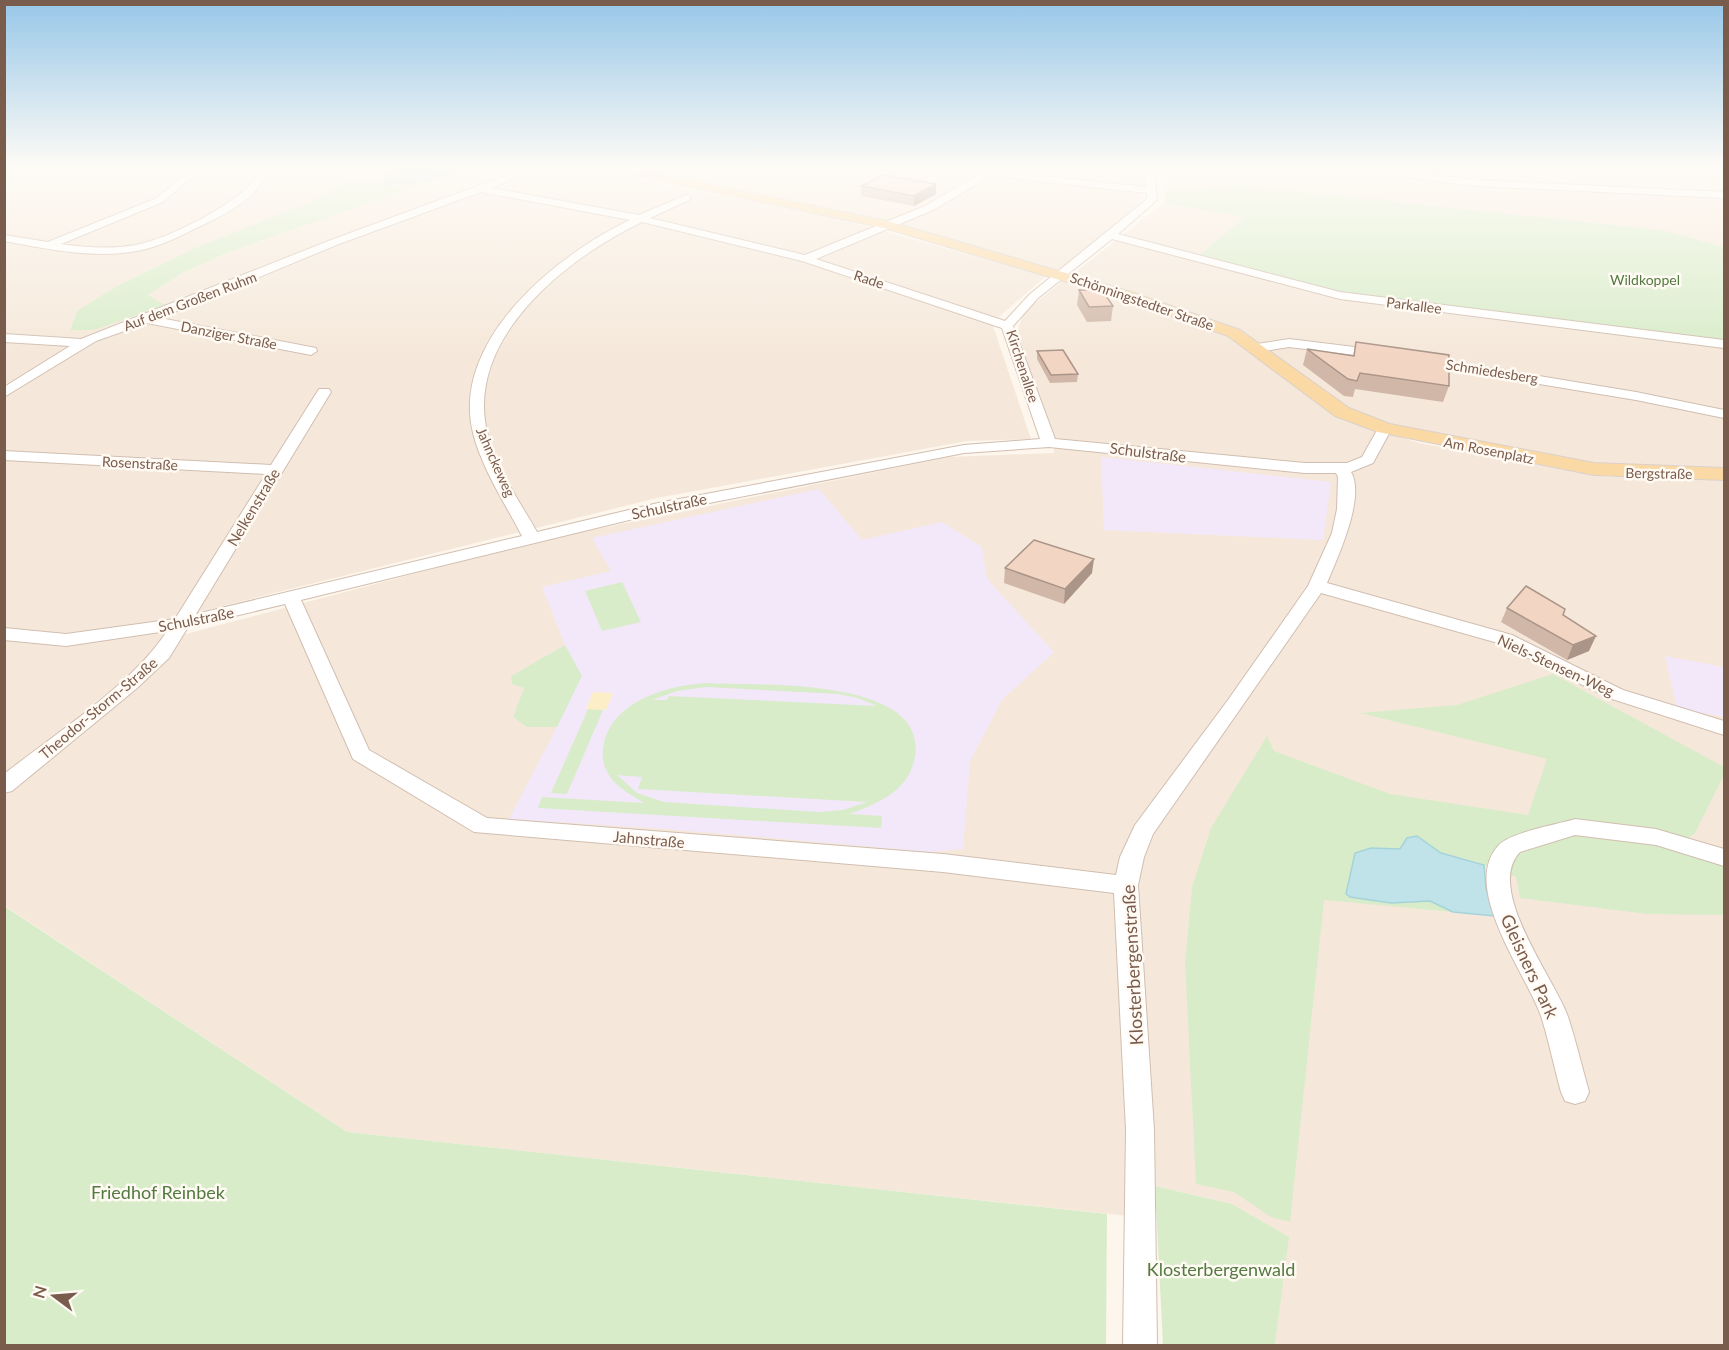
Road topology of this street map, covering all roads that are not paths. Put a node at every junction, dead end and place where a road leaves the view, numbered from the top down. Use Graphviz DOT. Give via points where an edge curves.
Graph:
graph roads {
  1 [pos="87,230"];
  2 [pos="182,230"];
  3 [pos="370,230"];
  4 [pos="617,230"];
  5 [pos="687,230"];
  6 [pos="875,230"];
  7 [pos="905,230"];
  8 [pos="1116,230"];
  9 [pos="1110,235"];
  10 [pos="4,238"];
  11 [pos="50,245"];
  12 [pos="806,259"];
  13 [pos="1063,274"];
  14 [pos="147,319"];
  15 [pos="1007,326"];
  16 [pos="4,338"];
  17 [pos="82,343"];
  18 [pos="1725,344"];
  19 [pos="1257,348"];
  20 [pos="311,351"];
  21 [pos="1388,356"];
  22 [pos="1410,359"];
  23 [pos="324,392"];
  24 [pos="4,393"];
  25 [pos="1725,414"];
  26 [pos="1385,428"];
  27 [pos="1049,443"];
  28 [pos="4,455"];
  29 [pos="1341,469"];
  30 [pos="1594,469"];
  31 [pos="276,470"];
  32 [pos="1725,474"];
  33 [pos="531,537"];
  34 [pos="1317,585"];
  35 [pos="292,598"];
  36 [pos="182,623"];
  37 [pos="4,634"];
  38 [pos="1725,728"];
  39 [pos="4,786"];
  40 [pos="1725,857"];
  41 [pos="1126,885"];
  42 [pos="1575,1092"];
  43 [pos="1140,1346"];
  1 -- 11 [label="street"];
  2 -- 11 [label="street" via="158,241 117,250"];
  3 -- 14 [label="street, Auf dem Großen Ruhm"];
  4 -- 33 [label="street, Jahnckeweg" via="585,249 518,307 485,368 478,422 493,464"];
  5 -- 12 [label="street, Rade"];
  6 -- 12 [label="street"];
  7 -- 13 [label="main road, Schönningstedter Straße"];
  8 -- 9 [label="street, Kirchenallee"];
  9 -- 13 [label="street, Kirchenallee"];
  9 -- 18 [label="street, Parkallee" via="1340,295"];
  10 -- 11 [label="street"];
  12 -- 15 [label="street, Rade"];
  13 -- 15 [label="street, Kirchenallee" via="1034,296"];
  13 -- 19 [label="main road, Schönningstedter Straße" via="1218,326"];
  14 -- 17 [label="street, Auf dem Großen Ruhm"];
  14 -- 20 [label="street, Danziger Straße"];
  15 -- 27 [label="street, Kirchenallee"];
  16 -- 17 [label="street, Auf dem Großen Ruhm"];
  17 -- 24 [label="street"];
  19 -- 21 [label="street" via="1289,343"];
  19 -- 26 [label="main road, Am Rosenplatz" via="1342,412"];
  22 -- 25 [label="street, Schmiedesberg"];
  23 -- 31 [label="street, Nelkenstraße"];
  26 -- 29 [label="street" via="1368,460"];
  26 -- 30 [label="main road, Am Rosenplatz"];
  27 -- 29 [label="street, Schulstraße"];
  27 -- 33 [label="street, Schulstraße" via="936,453 699,499"];
  28 -- 31 [label="street, Rosenstraße"];
  29 -- 34 [label="street, Klosterbergenstraße" via="1346,477 1345,509 1340,533"];
  30 -- 32 [label="main road, Bergstraße"];
  31 -- 36 [label="street, Nelkenstraße"];
  33 -- 35 [label="street, Schulstraße"];
  34 -- 38 [label="street, Niels-Stensen-Weg" via="1505,639 1616,694"];
  34 -- 41 [label="street, Klosterbergenstraße" via="1143,831"];
  35 -- 36 [label="street, Schulstraße"];
  35 -- 41 [label="street, Jahnstraße" via="360,754 482,826 943,863"];
  36 -- 37 [label="street, Schulstraße" via="66,640"];
  36 -- 39 [label="street, Theodor-Storm-Straße" via="147,669"];
  40 -- 42 [label="street, Gleisners Park" via="1656,837 1575,827 1512,846 1504,854 1498,882 1508,924 1554,1015"];
  41 -- 43 [label="street, Klosterbergenstraße" via="1140,1130"];
}
